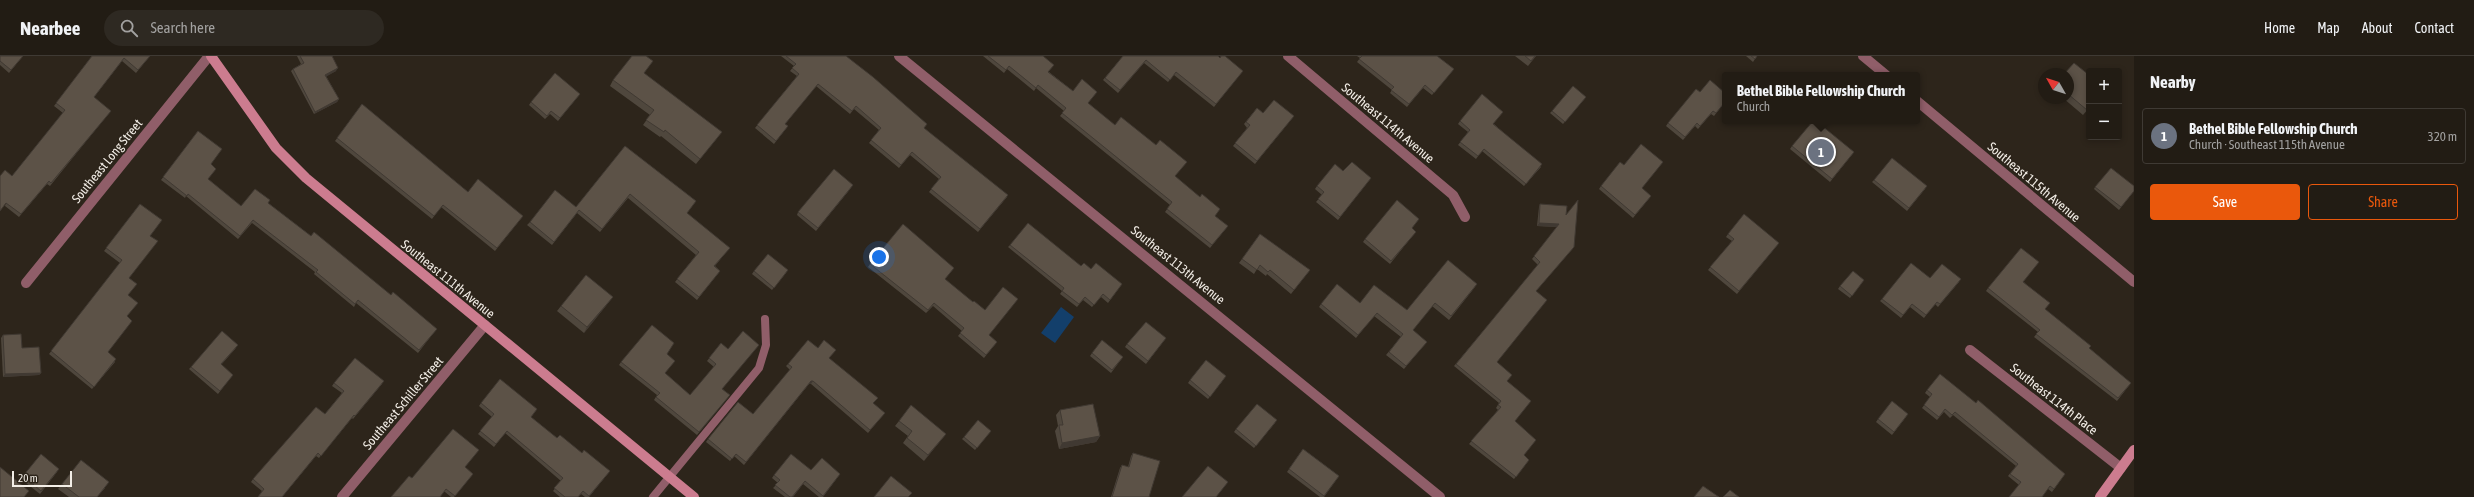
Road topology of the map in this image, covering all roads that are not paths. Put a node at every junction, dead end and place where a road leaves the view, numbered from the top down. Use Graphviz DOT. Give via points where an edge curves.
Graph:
graph roads {
  1 [pos="210,56"];
  2 [pos="899,56"];
  3 [pos="1288,56"];
  4 [pos="1863,56"];
  5 [pos="1882,72"];
  6 [pos="1920,104"];
  7 [pos="1465,217"];
  8 [pos="2134,282"];
  9 [pos="26,283"];
  10 [pos="765,319"];
  11 [pos="485,325"];
  12 [pos="1970,350"];
  13 [pos="2134,450"];
  14 [pos="2121,468"];
  15 [pos="670,477"];
  16 [pos="342,497"];
  17 [pos="653,497"];
  18 [pos="694,497"];
  19 [pos="1440,497"];
  20 [pos="2100,497"];
  1 -- 9 [label="street, Southeast Long Street"];
  1 -- 11 [label="street, Southeast 111th Avenue" via="276,148 289,161 323,193"];
  2 -- 19 [label="street, Southeast 113th Avenue"];
  3 -- 7 [label="street, Southeast 114th Avenue" via="1453,195"];
  4 -- 5 [label="street"];
  6 -- 8 [label="street, Southeast 115th Avenue"];
  10 -- 15 [label="lane" via="766,345 759,368"];
  11 -- 15 [label="street, Southeast 111th Avenue"];
  11 -- 16 [label="street, Southeast Schiller Street"];
  12 -- 14 [label="street, Southeast 114th Place"];
  13 -- 14 [label="street"];
  14 -- 20 [label="street"];
  15 -- 17 [label="lane"];
  15 -- 18 [label="street, Southeast 111th Avenue"];
}
